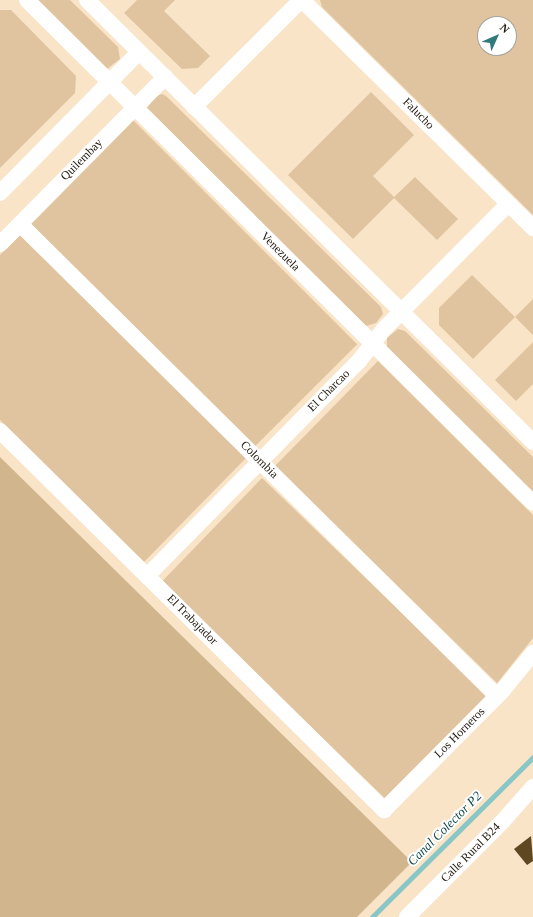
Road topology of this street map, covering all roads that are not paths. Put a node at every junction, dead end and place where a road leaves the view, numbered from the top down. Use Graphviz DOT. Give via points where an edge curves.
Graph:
graph roads {
  1 [pos="26,0"];
  2 [pos="87,0"];
  3 [pos="301,0"];
  4 [pos="139,52"];
  5 [pos="165,77"];
  6 [pos="109,82"];
  7 [pos="135,107"];
  8 [pos="194,107"];
  9 [pos="0,193"];
  10 [pos="508,204"];
  11 [pos="20,224"];
  12 [pos="533,228"];
  13 [pos="0,244"];
  14 [pos="401,312"];
  15 [pos="373,344"];
  16 [pos="0,431"];
  17 [pos="533,442"];
  18 [pos="260,462"];
  19 [pos="533,504"];
  20 [pos="147,576"];
  21 [pos="533,653"];
  22 [pos="497,696"];
  23 [pos="533,787"];
  24 [pos="384,810"];
  25 [pos="407,917"];
  1 -- 6 [label="street, Venezuela"];
  2 -- 4 [label="street"];
  3 -- 8 [label="street"];
  3 -- 10 [label="street, Falucho"];
  4 -- 5 [label="street"];
  4 -- 6 [label="street"];
  5 -- 7 [label="street, Quilembay"];
  5 -- 8 [label="street"];
  6 -- 7 [label="street, Venezuela"];
  6 -- 9 [label="street"];
  7 -- 11 [label="street, Quilembay"];
  7 -- 15 [label="street, Venezuela"];
  8 -- 14 [label="street"];
  10 -- 12 [label="street, Falucho"];
  10 -- 14 [label="street, El Charcao"];
  11 -- 13 [label="street, Quilembay"];
  11 -- 18 [label="street, Colombia"];
  14 -- 15 [label="street, El Charcao"];
  14 -- 17 [label="street"];
  15 -- 18 [label="street, El Charcao"];
  15 -- 19 [label="street, Venezuela"];
  16 -- 20 [label="street, El Trabajador"];
  18 -- 20 [label="street, El Charcao"];
  18 -- 22 [label="street, Colombia"];
  20 -- 24 [label="street, El Trabajador"];
  21 -- 22 [label="street, Los Horneros"];
  22 -- 24 [label="street, Los Horneros"];
  23 -- 25 [label="street, Calle Rural B24" via="502,822"];
}
